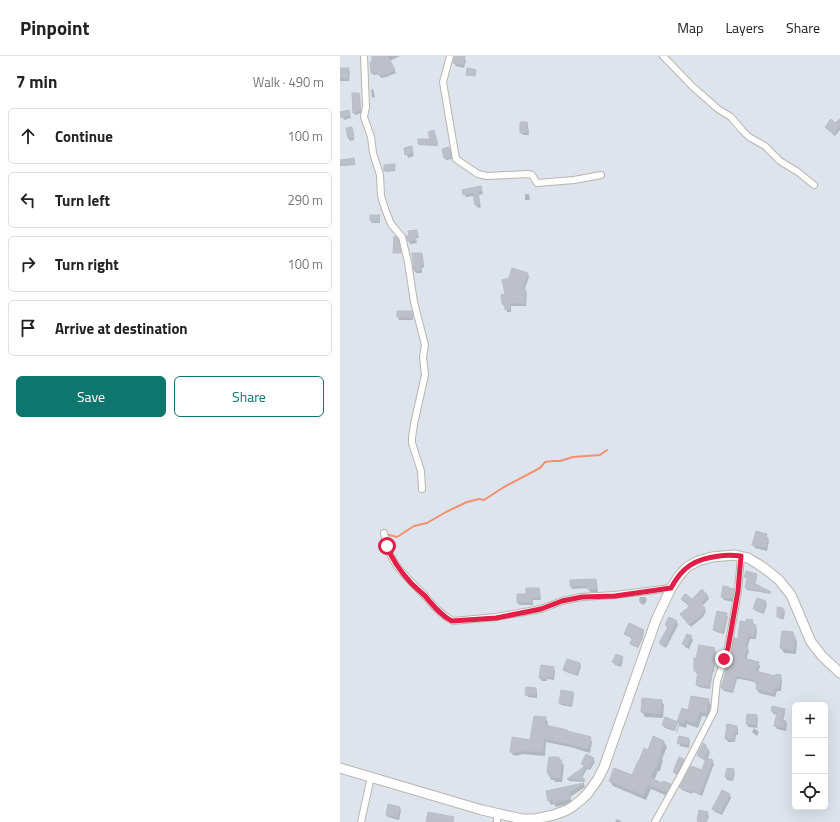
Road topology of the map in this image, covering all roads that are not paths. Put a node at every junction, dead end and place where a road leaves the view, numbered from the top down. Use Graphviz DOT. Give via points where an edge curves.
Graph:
graph roads {
  1 [pos="364,56"];
  2 [pos="450,56"];
  3 [pos="663,56"];
  4 [pos="601,175"];
  5 [pos="814,185"];
  6 [pos="422,489"];
  7 [pos="384,533"];
  8 [pos="741,556"];
  9 [pos="671,588"];
  10 [pos="840,672"];
  11 [pos="340,768"];
  12 [pos="371,777"];
  13 [pos="497,818"];
  14 [pos="361,822"];
  15 [pos="655,822"];
  1 -- 6 [label="street" via="364,117 380,175 385,209 391,224 402,237 425,346 425,375 412,438 421,471"];
  2 -- 4 [label="street" via="443,82 456,159 478,174 528,174 537,183"];
  3 -- 5 [label="street" via="692,86 731,117 750,137"];
  7 -- 9 [label="street" via="390,554 399,569 434,607 452,621 496,618 582,597 615,596"];
  8 -- 9 [label="main road" via="722,556 698,561 682,571"];
  8 -- 10 [label="main road" via="758,564 779,580 794,603 811,642"];
  8 -- 15 [label="street" via="738,591 728,648 717,681 714,712"];
  9 -- 13 [label="main road" via="656,620 604,767 588,793 572,807 550,816 535,819"];
  11 -- 12 [label="main road"];
  12 -- 13 [label="main road"];
  12 -- 14 [label="street"];
}
